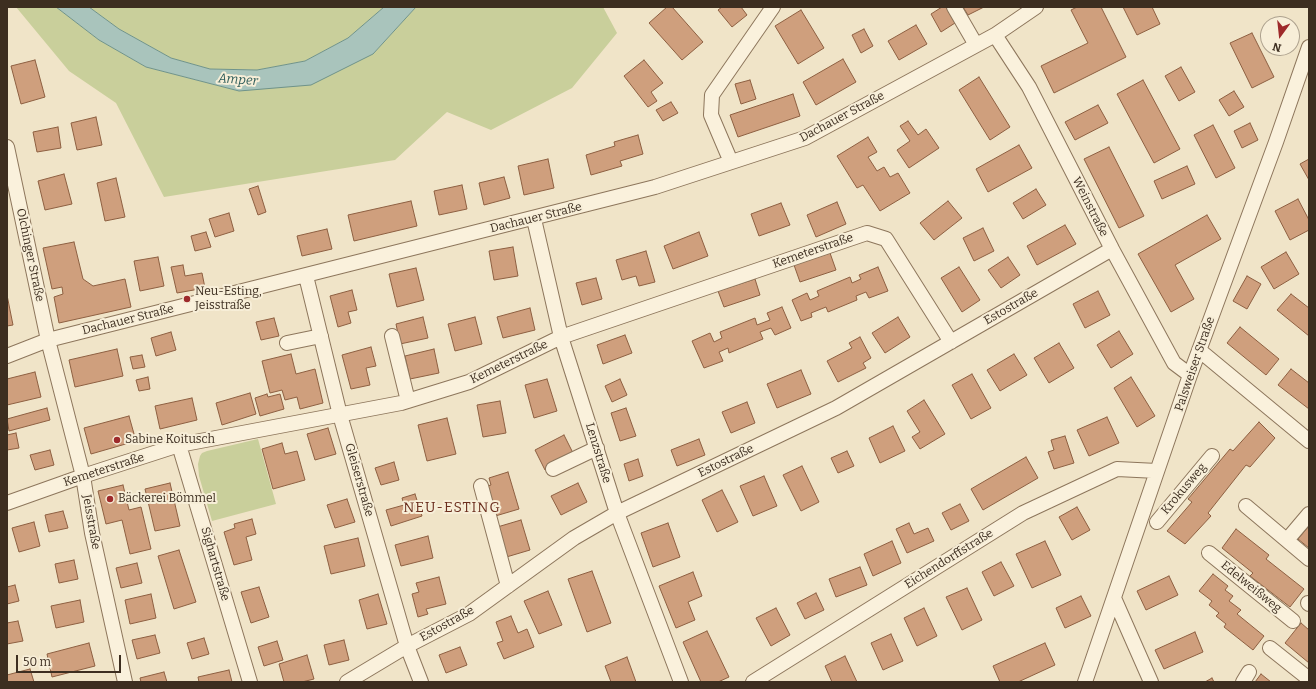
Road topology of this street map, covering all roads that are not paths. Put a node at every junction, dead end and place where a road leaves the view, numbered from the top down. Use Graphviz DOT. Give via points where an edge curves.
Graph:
graph roads {
  1 [pos="773,7"];
  2 [pos="954,7"];
  3 [pos="1036,7"];
  4 [pos="995,35"];
  5 [pos="976,45"];
  6 [pos="1309,47"];
  7 [pos="7,147"];
  8 [pos="731,162"];
  9 [pos="534,219"];
  10 [pos="1112,249"];
  11 [pos="306,276"];
  12 [pos="321,336"];
  13 [pos="392,336"];
  14 [pos="561,336"];
  15 [pos="48,340"];
  16 [pos="951,342"];
  17 [pos="287,343"];
  18 [pos="1199,350"];
  19 [pos="7,356"];
  20 [pos="1190,375"];
  21 [pos="408,401"];
  22 [pos="340,414"];
  23 [pos="1309,441"];
  24 [pos="179,446"];
  25 [pos="597,448"];
  26 [pos="1212,456"];
  27 [pos="554,469"];
  28 [pos="1157,471"];
  29 [pos="83,476"];
  30 [pos="481,486"];
  31 [pos="7,503"];
  32 [pos="1246,506"];
  33 [pos="617,514"];
  34 [pos="1309,514"];
  35 [pos="1157,522"];
  36 [pos="1287,540"];
  37 [pos="1209,553"];
  38 [pos="1309,559"];
  39 [pos="508,586"];
  40 [pos="1114,598"];
  41 [pos="1294,621"];
  42 [pos="407,646"];
  43 [pos="1270,648"];
  44 [pos="1309,678"];
  45 [pos="125,682"];
  46 [pos="250,682"];
  47 [pos="347,682"];
  48 [pos="421,682"];
  49 [pos="681,682"];
  50 [pos="753,682"];
  51 [pos="1085,682"];
  52 [pos="1151,682"];
  1 -- 8 [label="street" via="712,95 711,115"];
  2 -- 5 [label="street"];
  3 -- 4 [label="street, Dachauer Straße"];
  4 -- 5 [label="street, Dachauer Straße"];
  4 -- 10 [label="street, Weinstraße" via="1029,86"];
  5 -- 8 [label="street, Dachauer Straße" via="805,138"];
  6 -- 18 [label="street, Palsweiser Straße"];
  7 -- 15 [label="street, Olchinger Straße"];
  8 -- 9 [label="street, Dachauer Straße" via="655,187"];
  9 -- 11 [label="street, Dachauer Straße"];
  9 -- 14 [label="street, Lenzstraße"];
  10 -- 16 [label="street, Estostraße"];
  10 -- 20 [label="street, Weinstraße" via="1174,363"];
  11 -- 12 [label="street, Gleiserstraße"];
  11 -- 15 [label="street, Dachauer Straße"];
  12 -- 17 [label="street"];
  12 -- 22 [label="street, Gleiserstraße"];
  13 -- 21 [label="street"];
  14 -- 16 [label="street, Kemeterstraße" via="867,233 886,239"];
  14 -- 21 [label="street, Kemeterstraße" via="469,382"];
  14 -- 25 [label="street, Lenzstraße"];
  15 -- 19 [label="street, Dachauer Straße"];
  15 -- 29 [label="street, Jeisstraße"];
  16 -- 33 [label="street, Estostraße" via="836,408"];
  18 -- 20 [label="street, Palsweiser Straße"];
  18 -- 23 [label="street"];
  20 -- 28 [label="street, Palsweiser Straße"];
  21 -- 22 [label="street, Kemeterstraße"];
  22 -- 24 [label="street, Kemeterstraße"];
  22 -- 42 [label="street, Gleiserstraße"];
  24 -- 29 [label="street, Kemeterstraße"];
  24 -- 46 [label="street, Sighartstraße"];
  25 -- 27 [label="street"];
  25 -- 33 [label="street, Lenzstraße"];
  26 -- 35 [label="street, Krokusweg"];
  28 -- 40 [label="street, Palsweiser Straße"];
  28 -- 50 [label="street, Eichendorffstraße" via="1118,469 1023,513"];
  29 -- 31 [label="street, Kemeterstraße"];
  29 -- 45 [label="street, Jeisstraße" via="92,533"];
  30 -- 39 [label="street"];
  32 -- 36 [label="street"];
  33 -- 39 [label="street, Estostraße" via="574,538"];
  33 -- 49 [label="street, Lenzstraße"];
  34 -- 36 [label="street"];
  36 -- 38 [label="street"];
  37 -- 41 [label="street, Edelweißweg"];
  39 -- 42 [label="street, Estostraße" via="469,614"];
  40 -- 51 [label="street, Palsweiser Straße"];
  40 -- 52 [label="street"];
  42 -- 47 [label="street, Estostraße"];
  42 -- 48 [label="street, Gleiserstraße"];
  43 -- 44 [label="street"];
}
